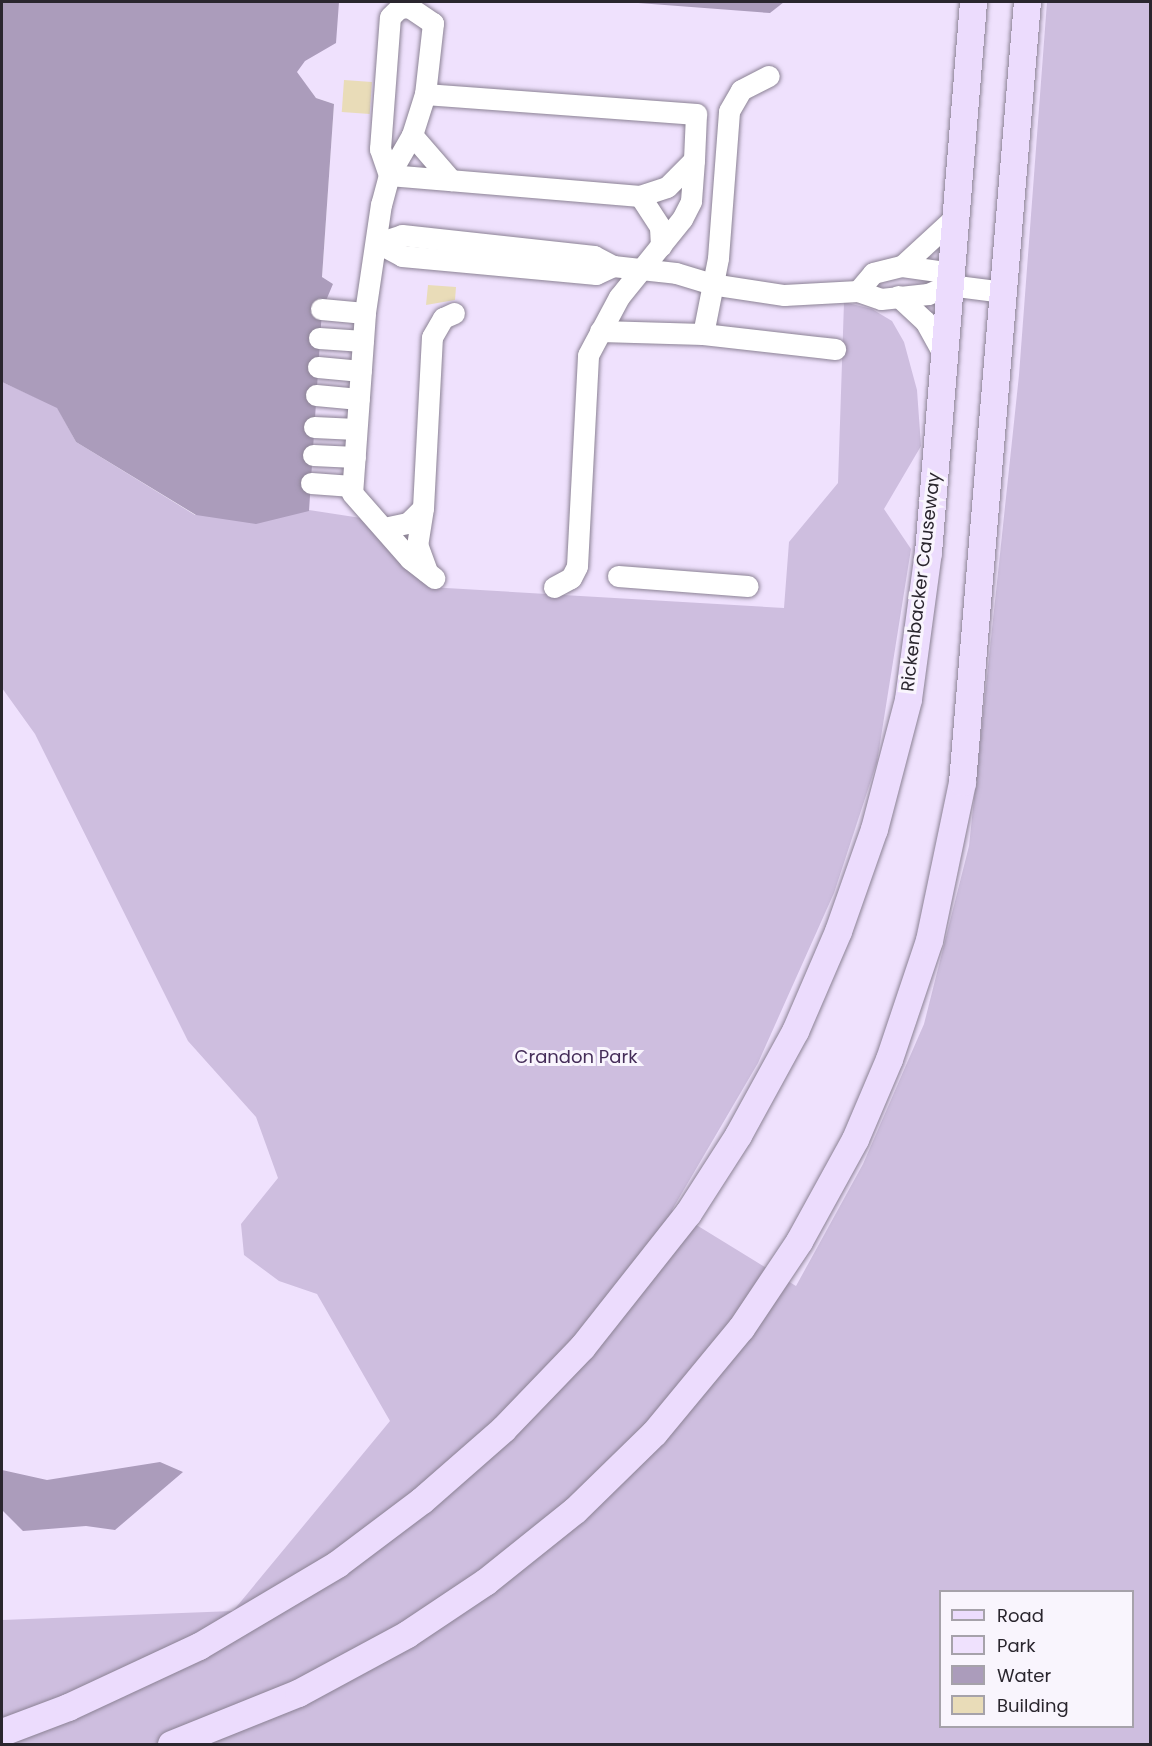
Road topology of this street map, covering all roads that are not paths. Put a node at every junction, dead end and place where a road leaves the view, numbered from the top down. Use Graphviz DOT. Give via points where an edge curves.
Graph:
graph roads {
  1 [pos="973,2"];
  2 [pos="1027,2"];
  3 [pos="769,76"];
  4 [pos="425,94"];
  5 [pos="412,135"];
  6 [pos="694,160"];
  7 [pos="389,175"];
  8 [pos="451,180"];
  9 [pos="640,196"];
  10 [pos="954,218"];
  11 [pos="378,243"];
  12 [pos="661,246"];
  13 [pos="902,266"];
  14 [pos="639,277"];
  15 [pos="711,284"];
  16 [pos="950,285"];
  17 [pos="858,291"];
  18 [pos="1004,292"];
  19 [pos="898,297"];
  20 [pos="321,309"];
  21 [pos="365,313"];
  22 [pos="454,313"];
  23 [pos="600,331"];
  24 [pos="703,334"];
  25 [pos="320,338"];
  26 [pos="363,341"];
  27 [pos="835,349"];
  28 [pos="944,355"];
  29 [pos="318,367"];
  30 [pos="361,371"];
  31 [pos="316,395"];
  32 [pos="359,399"];
  33 [pos="314,427"];
  34 [pos="356,429"];
  35 [pos="312,454"];
  36 [pos="355,457"];
  37 [pos="311,483"];
  38 [pos="352,486"];
  39 [pos="423,508"];
  40 [pos="384,528"];
  41 [pos="618,576"];
  42 [pos="748,586"];
  43 [pos="554,587"];
  44 [pos="2,1731"];
  45 [pos="171,1744"];
  1 -- 10 [label="main road, Rickenbacker Causeway"];
  2 -- 18 [label="main road"];
  3 -- 15 [label="lane" via="741,90 729,111 718,258"];
  4 -- 5 [label="lane"];
  4 -- 6 [label="lane" via="696,114"];
  4 -- 7 [label="lane" via="433,23 408,7 399,8 390,17 380,149"];
  5 -- 7 [label="lane"];
  5 -- 8 [label="lane"];
  6 -- 9 [label="lane" via="667,187"];
  6 -- 12 [label="lane" via="691,201 675,232"];
  7 -- 8 [label="lane"];
  7 -- 11 [label="lane"];
  8 -- 9 [label="lane"];
  9 -- 12 [label="lane" via="660,227"];
  10 -- 13 [label="lane"];
  10 -- 16 [label="main road, Rickenbacker Causeway"];
  11 -- 14 [label="lane" via="402,235 594,256"];
  11 -- 21 [label="lane"];
  12 -- 14 [label="lane"];
  13 -- 16 [label="lane" via="938,271"];
  13 -- 17 [label="lane" via="873,273"];
  14 -- 15 [label="lane" via="676,273"];
  14 -- 23 [label="lane"];
  15 -- 17 [label="lane" via="811,297"];
  15 -- 24 [label="lane"];
  16 -- 18 [label="lane"];
  16 -- 19 [label="lane" via="928,294"];
  16 -- 28 [label="main road, Rickenbacker Causeway"];
  17 -- 19 [label="lane" via="880,299"];
  18 -- 45 [label="main road" via="968,720 943,889 889,1059 822,1202 768,1290 702,1378 628,1459 541,1539 485,1582 365,1658 250,1715"];
  19 -- 28 [label="lane" via="925,321"];
  20 -- 21 [label="lane"];
  21 -- 26 [label="lane"];
  22 -- 39 [label="lane" via="435,326"];
  23 -- 24 [label="lane"];
  23 -- 43 [label="lane" via="588,355 577,566 571,578"];
  24 -- 27 [label="lane"];
  25 -- 26 [label="lane"];
  26 -- 30 [label="lane"];
  28 -- 44 [label="main road, Rickenbacker Causeway" via="916,649 874,829 838,931 795,1031 738,1135 688,1213 620,1303 541,1391 461,1466 385,1528 308,1583 199,1646 68,1707"];
  29 -- 30 [label="lane"];
  30 -- 32 [label="lane"];
  31 -- 32 [label="lane"];
  32 -- 34 [label="lane"];
  33 -- 34 [label="lane"];
  34 -- 36 [label="lane"];
  35 -- 36 [label="lane"];
  36 -- 38 [label="lane"];
  37 -- 38 [label="lane"];
  38 -- 40 [label="lane" via="363,508"];
  39 -- 40 [label="lane" via="408,523"];
  39 -- 40 [label="lane" via="419,560 434,578"];
  41 -- 42 [label="lane"];
}
